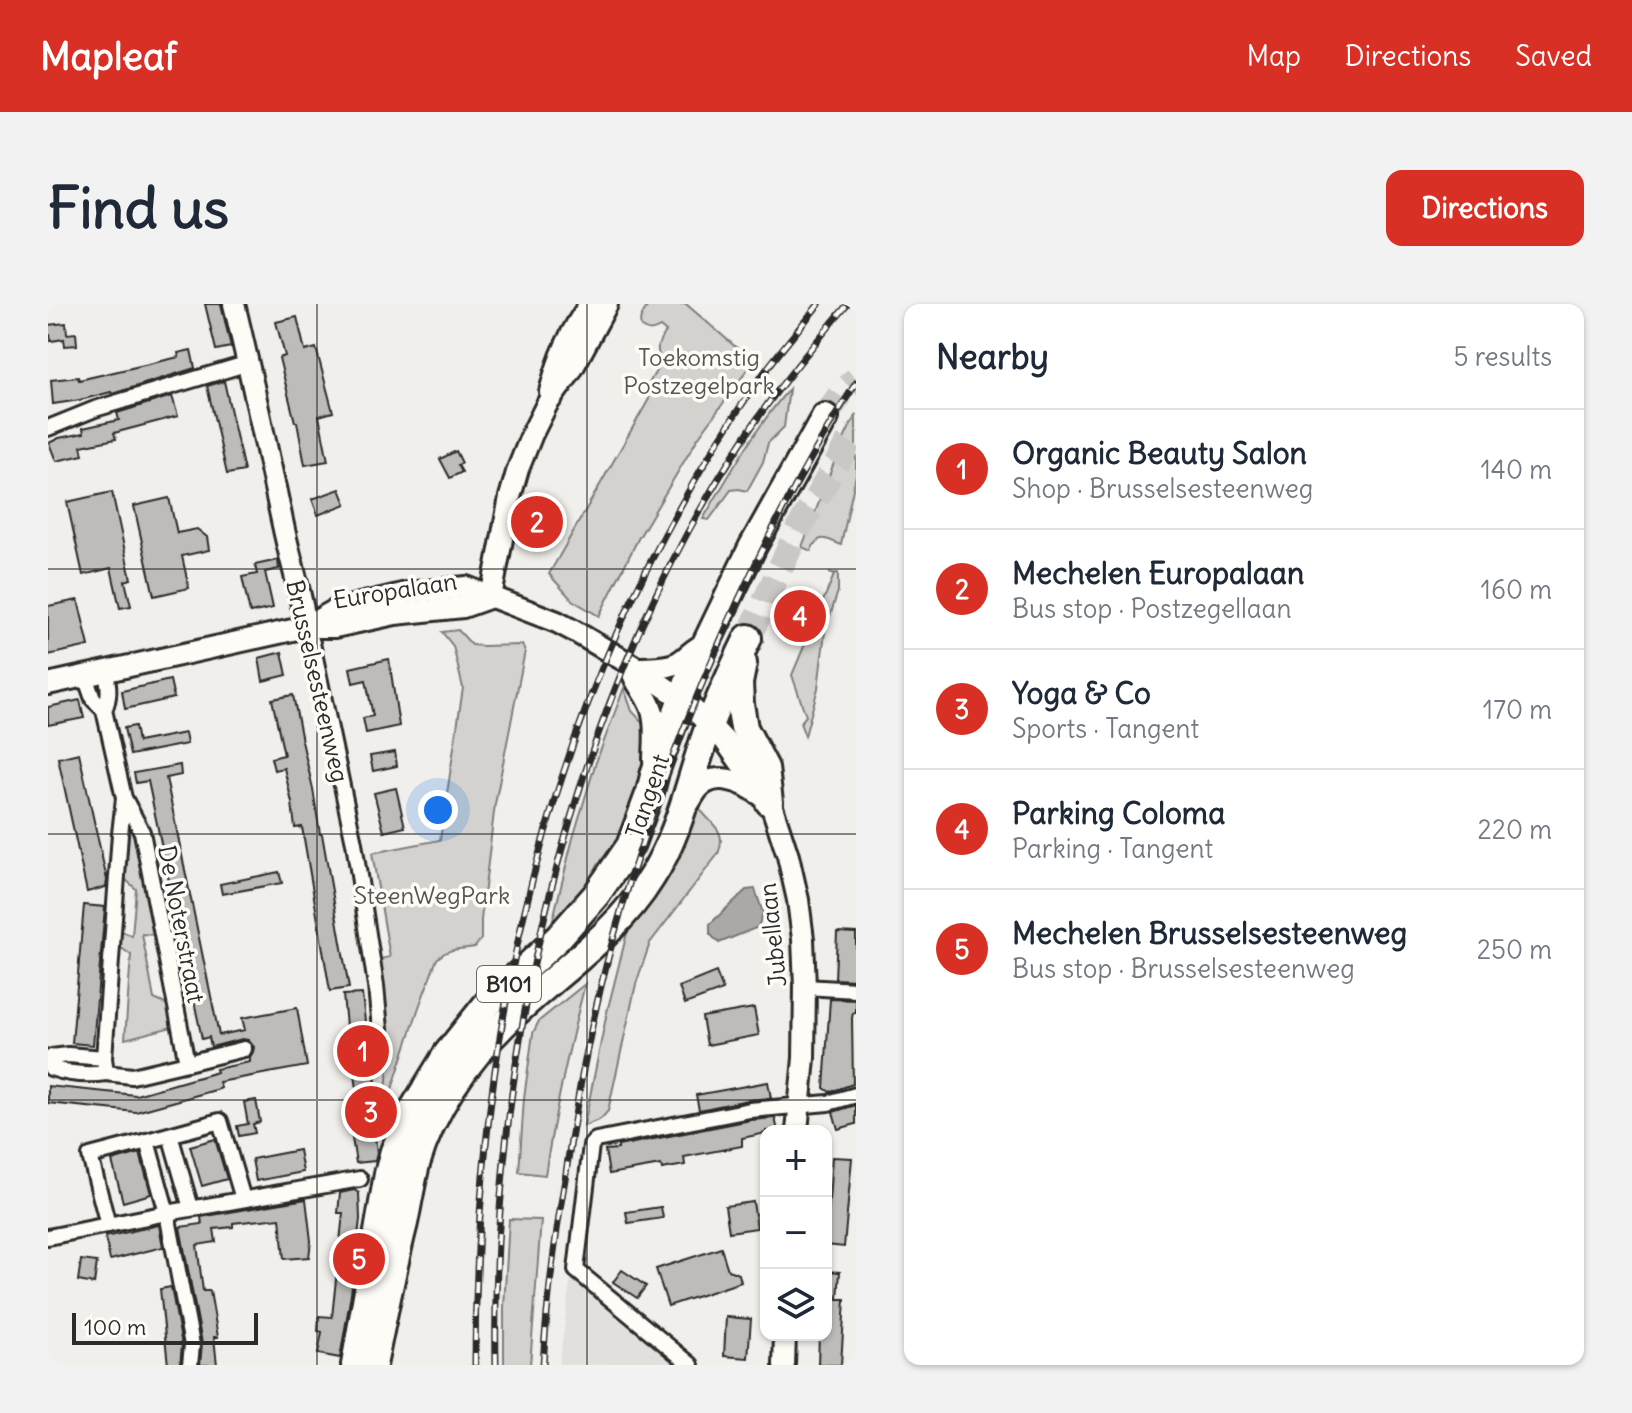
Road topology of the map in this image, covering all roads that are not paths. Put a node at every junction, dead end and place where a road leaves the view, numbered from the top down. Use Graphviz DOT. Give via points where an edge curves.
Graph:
graph roads {
  1 [pos="234,304"];
  2 [pos="590,304"];
  3 [pos="607,304"];
  4 [pos="249,363"];
  5 [pos="547,404"];
  6 [pos="825,417"];
  7 [pos="48,428"];
  8 [pos="491,597"];
  9 [pos="306,627"];
  10 [pos="705,644"];
  11 [pos="633,666"];
  12 [pos="95,674"];
  13 [pos="48,684"];
  14 [pos="682,699"];
  15 [pos="709,724"];
  16 [pos="655,772"];
  17 [pos="124,798"];
  18 [pos="770,804"];
  19 [pos="680,818"];
  20 [pos="805,987"];
  21 [pos="856,990"];
  22 [pos="244,1049"];
  23 [pos="104,1058"];
  24 [pos="383,1062"];
  25 [pos="187,1063"];
  26 [pos="106,1073"];
  27 [pos="856,1095"];
  28 [pos="798,1106"];
  29 [pos="797,1125"];
  30 [pos="415,1133"];
  31 [pos="170,1135"];
  32 [pos="147,1141"];
  33 [pos="360,1179"];
  34 [pos="243,1199"];
  35 [pos="191,1208"];
  36 [pos="167,1213"];
  37 [pos="108,1225"];
  38 [pos="48,1237"];
  39 [pos="785,1341"];
  40 [pos="190,1365"];
  41 [pos="355,1365"];
  42 [pos="373,1365"];
  43 [pos="691,1365"];
  44 [pos="784,1365"];
  1 -- 4 [label="main road, Brusselsesteenweg"];
  2 -- 5 [label="main road" via="557,362"];
  3 -- 5 [label="main road"];
  4 -- 7 [label="street"];
  4 -- 9 [label="main road, Brusselsesteenweg"];
  5 -- 8 [label="main road" via="518,469"];
  6 -- 10 [label="highway, Tangent / B101"];
  8 -- 9 [label="main road, Europalaan" via="463,607"];
  8 -- 11 [label="main road, Jubellaan" via="557,622"];
  9 -- 12 [label="main road, Europalaan"];
  9 -- 24 [label="street, Brusselsesteenweg" via="354,843"];
  10 -- 11 [label="main road" via="675,664"];
  10 -- 14 [label="highway, Tangent / B101"];
  11 -- 14 [label="main road, Jubellaan"];
  11 -- 16 [label="main road" via="633,678 654,714"];
  12 -- 13 [label="main road, Europalaan"];
  12 -- 17 [label="street, De Noterstraat" via="108,683 104,710"];
  14 -- 15 [label="main road, Jubellaan"];
  14 -- 16 [label="highway, Tangent / B101"];
  15 -- 18 [label="main road, Jubellaan"];
  15 -- 18 [label="highway, Tangent / B101" via="747,639 740,704 748,737 765,768"];
  15 -- 19 [label="highway, Tangent / B101"];
  16 -- 30 [label="highway, Tangent / B101" via="634,839 596,895 487,1004 447,1054 429,1082"];
  17 -- 23 [label="street, De Noterstraat"];
  17 -- 25 [label="street, De Noterstraat" via="142,832"];
  18 -- 19 [label="main road" via="746,785 721,779 705,783"];
  18 -- 20 [label="main road, Jubellaan" via="798,900"];
  19 -- 30 [label="highway, Tangent / B101" via="660,864 634,904 509,1019"];
  20 -- 21 [label="street"];
  20 -- 28 [label="main road, Jubellaan"];
  22 -- 25 [label="street"];
  23 -- 26 [label="street, De Noterstraat"];
  23 -- 26 [label="street" via="52,1057 51,1068"];
  25 -- 26 [label="street" via="132,1076"];
  27 -- 28 [label="street"];
  28 -- 29 [label="main road, Jubellaan"];
  28 -- 43 [label="street" via="750,1110 591,1145 576,1270"];
  30 -- 41 [label="highway, B101" via="394,1151 388,1174"];
  30 -- 42 [label="highway, B101" via="417,1162"];
  31 -- 32 [label="street"];
  31 -- 34 [label="street" via="220,1121"];
  31 -- 35 [label="street"];
  32 -- 36 [label="street"];
  32 -- 37 [label="street" via="90,1156"];
  33 -- 34 [label="street"];
  34 -- 35 [label="street"];
  35 -- 36 [label="street"];
  36 -- 37 [label="street"];
  36 -- 40 [label="street" via="192,1345"];
  37 -- 38 [label="street"];
  39 -- 44 [label="main road"];
}
